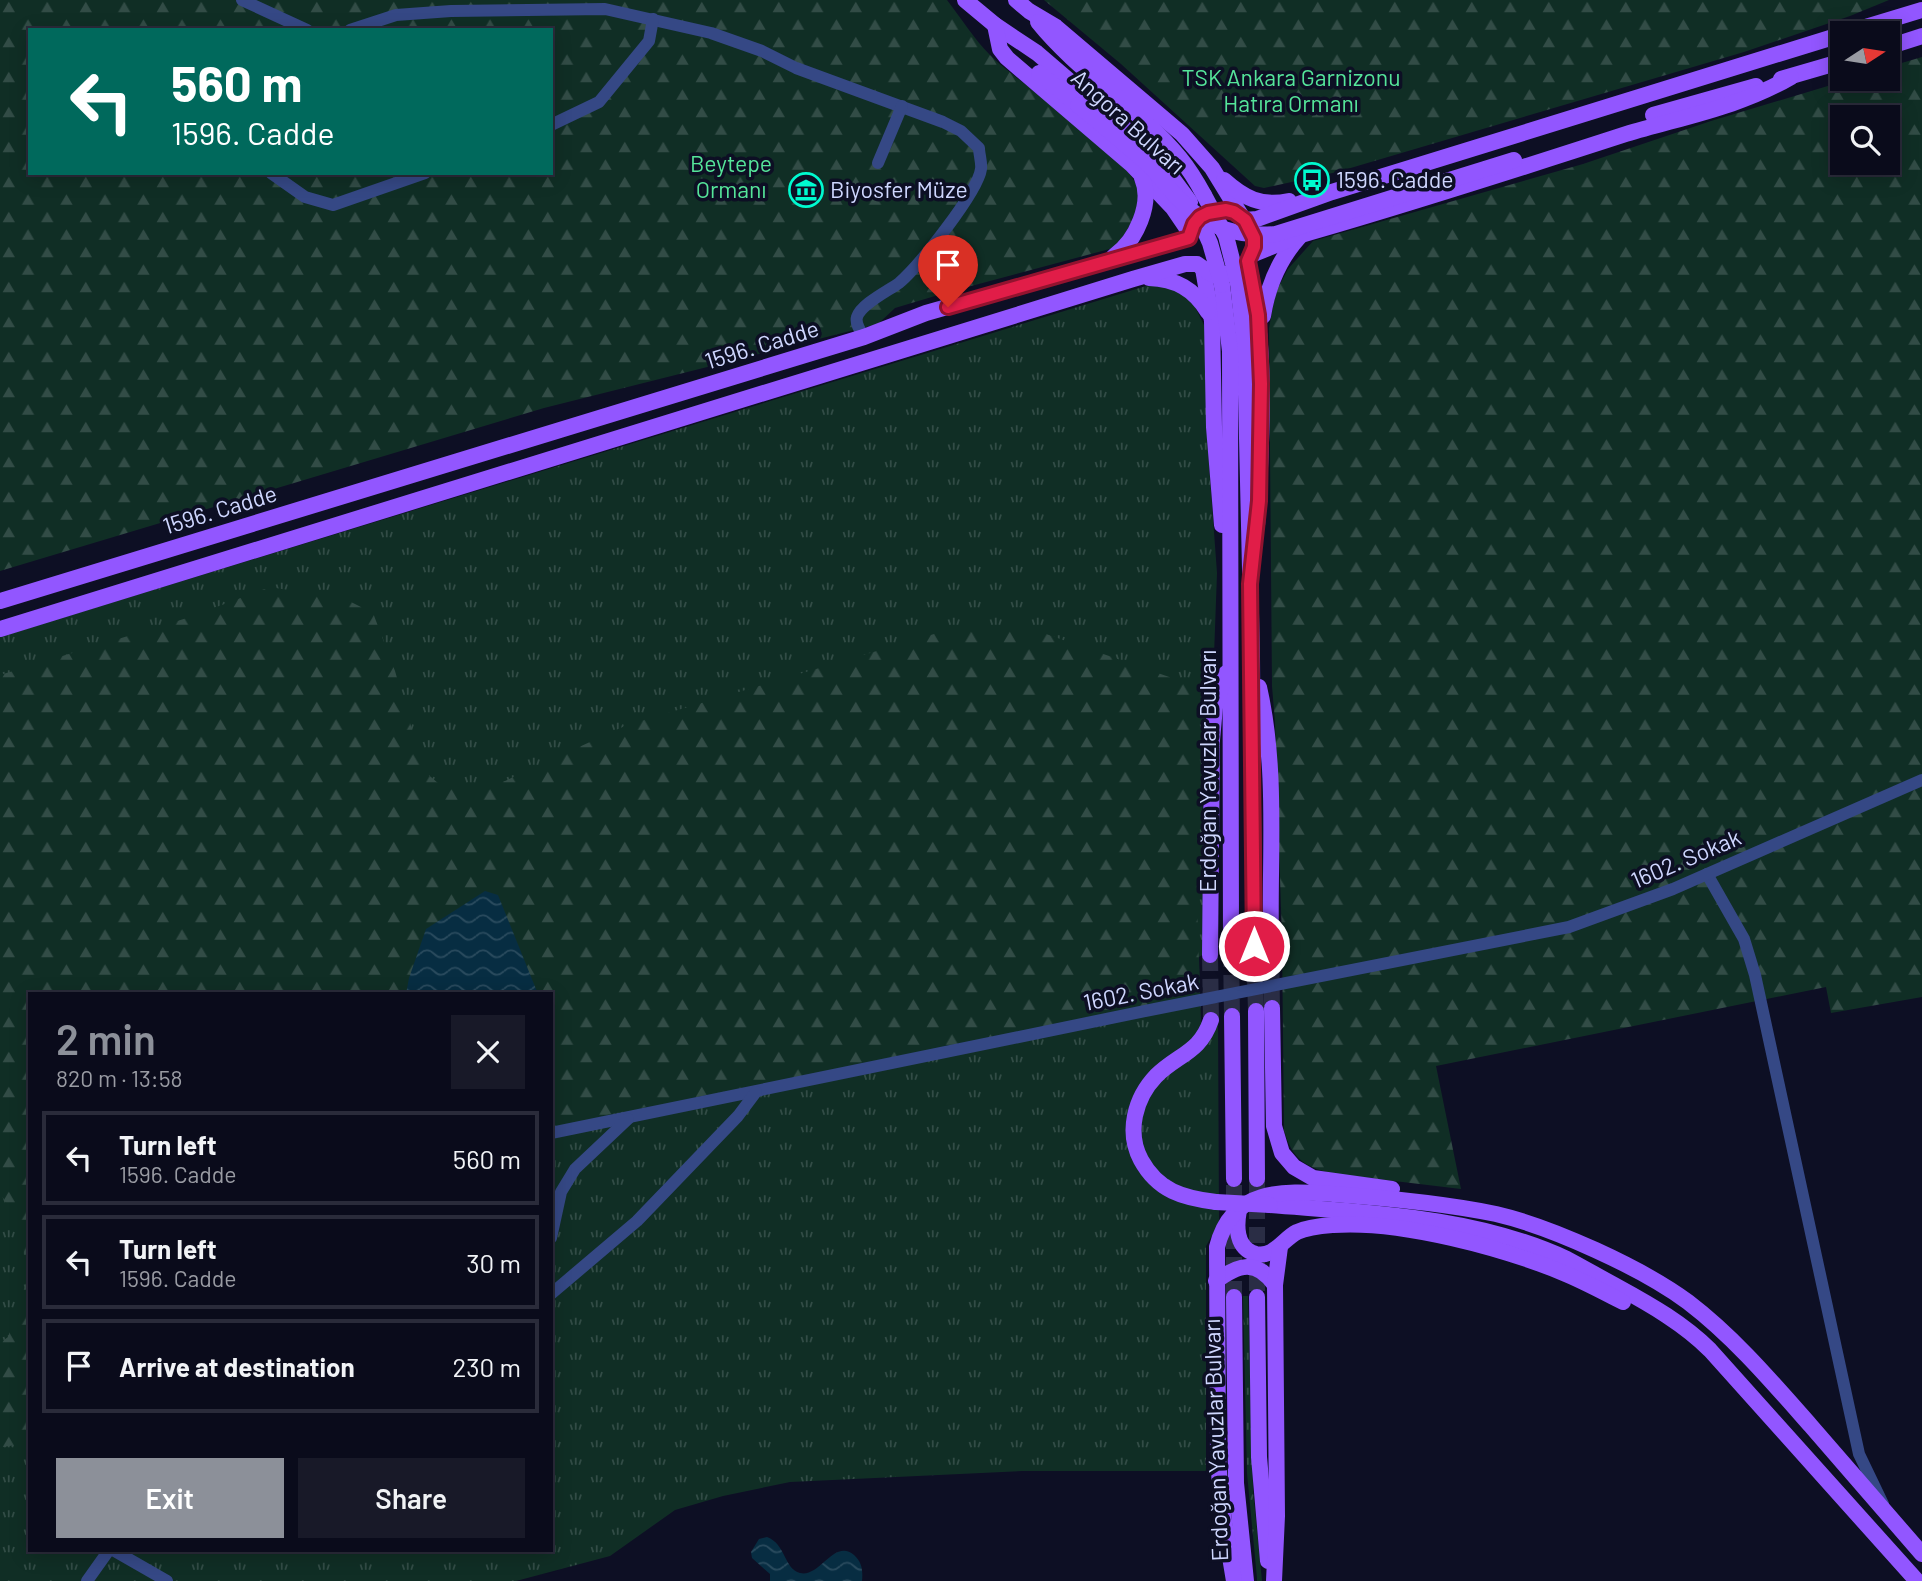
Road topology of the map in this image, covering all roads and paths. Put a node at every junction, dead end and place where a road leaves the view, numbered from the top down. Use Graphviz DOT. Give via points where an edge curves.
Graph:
graph roads {
  1 [pos="242,0"];
  2 [pos="965,0"];
  3 [pos="1016,0"];
  4 [pos="1922,10"];
  5 [pos="1029,11"];
  6 [pos="653,19"];
  7 [pos="1886,21"];
  8 [pos="995,25"];
  9 [pos="303,28"];
  10 [pos="356,28"];
  11 [pos="1922,36"];
  12 [pos="1830,38"];
  13 [pos="1900,43"];
  14 [pos="1830,65"];
  15 [pos="1791,77"];
  16 [pos="902,106"];
  17 [pos="553,124"];
  18 [pos="878,163"];
  19 [pos="1215,173"];
  20 [pos="274,175"];
  21 [pos="419,175"];
  22 [pos="1141,175"];
  23 [pos="1363,183"];
  24 [pos="1332,192"];
  25 [pos="1197,198"];
  26 [pos="1173,208"];
  27 [pos="1372,215"];
  28 [pos="1244,224"];
  29 [pos="1189,235"];
  30 [pos="1301,235"];
  31 [pos="1250,258"];
  32 [pos="1110,260"];
  33 [pos="1200,267"];
  34 [pos="1133,279"];
  35 [pos="1230,284"];
  36 [pos="1024,285"];
  37 [pos="1041,309"];
  38 [pos="1024,314"];
  39 [pos="1212,321"];
  40 [pos="864,337"];
  41 [pos="1259,339"];
  42 [pos="1250,584"];
  43 [pos="1231,592"];
  44 [pos="0,601"];
  45 [pos="0,629"];
  46 [pos="1231,657"];
  47 [pos="1252,657"];
  48 [pos="1922,780"];
  49 [pos="1707,874"];
  50 [pos="1271,943"];
  51 [pos="1254,946"];
  52 [pos="1231,951"];
  53 [pos="1210,955"];
  54 [pos="1232,1016"];
  55 [pos="1211,1020"];
  56 [pos="756,1092"];
  57 [pos="630,1117"];
  58 [pos="553,1133"];
  59 [pos="1234,1179"];
  60 [pos="1257,1180"];
  61 [pos="1269,1200"];
  62 [pos="1448,1206"];
  63 [pos="1239,1210"];
  64 [pos="553,1229"];
  65 [pos="1279,1247"];
  66 [pos="1216,1281"];
  67 [pos="1275,1284"];
  68 [pos="553,1292"];
  69 [pos="1234,1297"];
  70 [pos="1257,1297"];
  71 [pos="1725,1366"];
  72 [pos="1886,1513"];
  73 [pos="109,1552"];
  74 [pos="115,1552"];
  75 [pos="1922,1554"];
  76 [pos="87,1581"];
  77 [pos="167,1581"];
  78 [pos="1234,1581"];
  79 [pos="1246,1581"];
  80 [pos="1272,1581"];
  81 [pos="1917,1581"];
  1 -- 9 [label="street"];
  2 -- 8 [label="main road, Angora Bulvarı"];
  3 -- 5 [label="main road, Angora Bulvarı"];
  4 -- 7 [label="main road, 1596. Cadde"];
  5 -- 19 [label="main road, Angora Bulvarı" via="1056,27 1150,105"];
  5 -- 25 [label="main road, Angora Bulvarı" via="1075,62 1181,159"];
  6 -- 10 [label="street" via="605,9 451,11 396,15"];
  6 -- 16 [label="street" via="711,33"];
  6 -- 17 [label="street" via="649,41 599,102"];
  8 -- 22 [label="main road, Angora Bulvarı" via="1000,49 1007,58"];
  8 -- 25 [label="main road, Angora Bulvarı" via="1037,53"];
  8 -- 28 [label="main road, Angora Bulvarı, bridge" via="1010,48 1151,167 1196,215 1219,228"];
  11 -- 13 [label="main road"];
  12 -- 23 [label="main road, 1596. Cadde"];
  14 -- 15 [label="main road, 1596. Cadde"];
  15 -- 27 [label="main road, 1596. Cadde" via="1740,102"];
  15 -- 28 [label="main road, 1596. Cadde, bridge" via="1648,116 1276,234"];
  16 -- 18 [label="street"];
  16 -- 40 [label="street" via="961,131 979,148 981,169 972,192 915,266 858,315"];
  19 -- 24 [label="main road" via="1264,204"];
  19 -- 26 [label="main road" via="1213,198 1187,212"];
  19 -- 28 [label="main road, Angora Bulvarı"];
  20 -- 21 [label="street" via="305,197 333,205"];
  22 -- 26 [label="main road, Angora Bulvarı"];
  22 -- 32 [label="main road" via="1146,195 1142,216 1130,242"];
  23 -- 24 [label="main road, 1596. Cadde"];
  23 -- 27 [label="main road" via="1348,203 1352,209"];
  24 -- 28 [label="main road, 1596. Cadde"];
  25 -- 35 [label="main road, bridge" via="1210,243"];
  26 -- 29 [label="main road, Angora Bulvarı"];
  27 -- 30 [label="main road, 1596. Cadde"];
  28 -- 29 [label="main road, 1596. Cadde" via="1226,210 1208,213"];
  28 -- 31 [label="main road, Erdoğan Yavuzlar Bulvarı" via="1254,238"];
  29 -- 32 [label="main road, 1596. Cadde"];
  29 -- 33 [label="main road, Angora Bulvarı" via="1190,252"];
  30 -- 31 [label="main road, 1596. Cadde"];
  30 -- 41 [label="main road" via="1272,278"];
  31 -- 33 [label="main road, 1596. Cadde" via="1229,274"];
  31 -- 41 [label="main road, Erdoğan Yavuzlar Bulvarı"];
  32 -- 36 [label="main road, 1596. Cadde"];
  33 -- 34 [label="main road, 1596. Cadde" via="1185,264"];
  33 -- 39 [label="main road, Erdoğan Yavuzlar Bulvarı"];
  34 -- 37 [label="main road, 1596. Cadde"];
  34 -- 39 [label="main road" via="1180,284 1200,300"];
  35 -- 42 [label="main road, Erdoğan Yavuzlar Bulvarı" via="1245,350"];
  35 -- 43 [label="main road, Erdoğan Yavuzlar Bulvarı"];
  36 -- 37 [label="main road" via="1042,286 1048,294"];
  36 -- 38 [label="main road" via="1013,300"];
  36 -- 40 [label="main road, 1596. Cadde" via="926,313"];
  37 -- 38 [label="main road, 1596. Cadde"];
  38 -- 45 [label="main road, 1596. Cadde"];
  39 -- 43 [label="main road, Erdoğan Yavuzlar Bulvarı" via="1216,463"];
  40 -- 44 [label="main road, 1596. Cadde"];
  41 -- 42 [label="main road, Erdoğan Yavuzlar Bulvarı" via="1259,501"];
  42 -- 47 [label="main road, Erdoğan Yavuzlar Bulvarı"];
  43 -- 46 [label="main road, Erdoğan Yavuzlar Bulvarı"];
  46 -- 52 [label="main road, Erdoğan Yavuzlar Bulvarı"];
  46 -- 53 [label="main road" via="1215,707 1212,740"];
  47 -- 50 [label="main road" via="1265,712 1270,763"];
  47 -- 51 [label="main road, Erdoğan Yavuzlar Bulvarı"];
  48 -- 49 [label="street, 1602. Sokak"];
  49 -- 56 [label="street, 1602. Sokak" via="1601,916 1537,935"];
  49 -- 72 [label="street" via="1744,939 1755,975 1859,1454"];
  54 -- 59 [label="main road"];
  55 -- 61 [label="main road, bridge" via="1200,1042 1149,1085 1135,1113 1133,1135 1143,1164 1162,1187 1187,1198 1216,1202"];
  56 -- 57 [label="street, 1602. Sokak"];
  56 -- 68 [label="street" via="637,1221"];
  57 -- 58 [label="street, 1602. Sokak"];
  57 -- 64 [label="street" via="575,1169 561,1192"];
  60 -- 62 [label="main road" via="1264,1010 1274,1126 1288,1161 1313,1178 1406,1192"];
  61 -- 62 [label="main road" via="1292,1192"];
  61 -- 63 [label="main road"];
  61 -- 71 [label="main road" via="1432,1220 1540,1249 1661,1312"];
  62 -- 72 [label="main road" via="1512,1218 1571,1240 1641,1273 1687,1302 1769,1380"];
  63 -- 65 [label="main road" via="1237,1234 1247,1250 1264,1255"];
  63 -- 66 [label="main road" via="1220,1236"];
  65 -- 67 [label="main road"];
  65 -- 71 [label="main road" via="1306,1229 1340,1224 1467,1242 1565,1273 1634,1307"];
  66 -- 67 [label="main road" via="1239,1267 1253,1267"];
  66 -- 78 [label="main road" via="1220,1485"];
  67 -- 80 [label="main road" via="1277,1516"];
  69 -- 79 [label="main road, Erdoğan Yavuzlar Bulvarı" via="1236,1483"];
  70 -- 80 [label="main road, Erdoğan Yavuzlar Bulvarı" via="1261,1492"];
  71 -- 81 [label="main road"];
  72 -- 75 [label="main road"];
  73 -- 76 [label="street"];
  74 -- 77 [label="street"];
}
